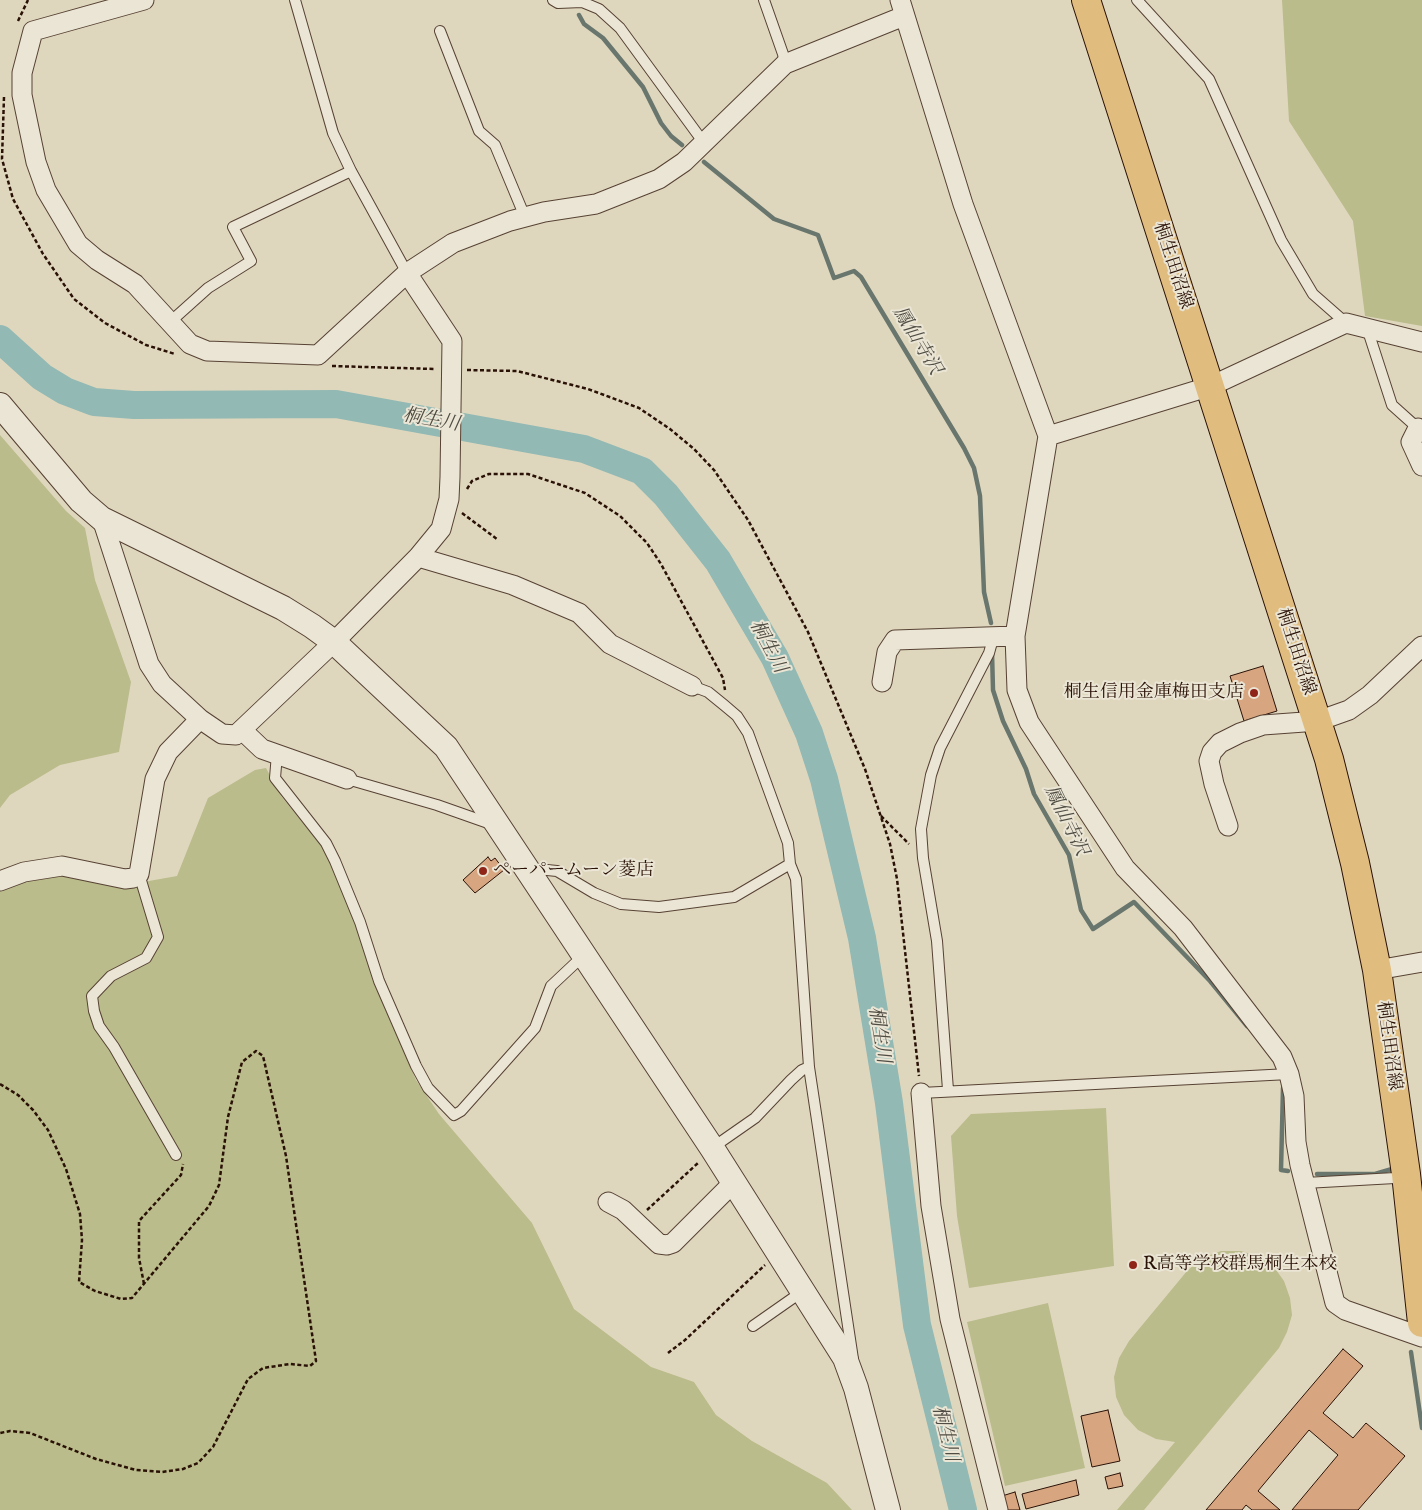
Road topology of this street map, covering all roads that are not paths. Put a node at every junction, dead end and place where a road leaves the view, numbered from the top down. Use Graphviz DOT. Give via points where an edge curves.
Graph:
graph roads {
  1 [pos="144,0"];
  2 [pos="294,0"];
  3 [pos="553,0"];
  4 [pos="764,0"];
  5 [pos="1086,0"];
  6 [pos="1137,0"];
  7 [pos="902,8"];
  8 [pos="440,32"];
  9 [pos="785,64"];
  10 [pos="704,143"];
  11 [pos="351,171"];
  12 [pos="526,217"];
  13 [pos="407,273"];
  14 [pos="169,323"];
  15 [pos="1346,323"];
  16 [pos="1368,330"];
  17 [pos="1422,342"];
  18 [pos="1211,386"];
  19 [pos="0,405"];
  20 [pos="1420,430"];
  21 [pos="1048,436"];
  22 [pos="1422,466"];
  23 [pos="102,519"];
  24 [pos="418,557"];
  25 [pos="994,635"];
  26 [pos="1015,636"];
  27 [pos="334,642"];
  28 [pos="1422,646"];
  29 [pos="882,682"];
  30 [pos="692,686"];
  31 [pos="200,719"];
  32 [pos="1318,721"];
  33 [pos="242,730"];
  34 [pos="276,754"];
  35 [pos="347,779"];
  36 [pos="1228,826"];
  37 [pos="499,827"];
  38 [pos="790,864"];
  39 [pos="525,868"];
  40 [pos="139,874"];
  41 [pos="0,882"];
  42 [pos="584,955"];
  43 [pos="1422,962"];
  44 [pos="1377,970"];
  45 [pos="809,1066"];
  46 [pos="1289,1074"];
  47 [pos="948,1090"];
  48 [pos="921,1093"];
  49 [pos="707,1154"];
  50 [pos="176,1155"];
  51 [pos="1414,1171"];
  52 [pos="734,1182"];
  53 [pos="1305,1182"];
  54 [pos="608,1202"];
  55 [pos="803,1291"];
  56 [pos="1422,1323"];
  57 [pos="753,1326"];
  58 [pos="1422,1337"];
  59 [pos="856,1388"];
  60 [pos="888,1510"];
  61 [pos="998,1510"];
  1 -- 14 [label="street" via="33,31 22,73 22,95 36,162 46,190 78,244 135,284"];
  2 -- 11 [label="lane" via="333,132"];
  3 -- 10 [label="lane" via="558,3 582,2 599,9 620,28"];
  4 -- 9 [label="lane"];
  5 -- 18 [label="main road, 桐生田沼線"];
  6 -- 15 [label="lane" via="1209,78 1281,240 1313,294"];
  7 -- 9 [label="street"];
  7 -- 21 [label="street" via="962,204"];
  8 -- 12 [label="lane" via="479,131 495,146"];
  9 -- 10 [label="street"];
  10 -- 12 [label="street" via="659,179 596,204"];
  11 -- 13 [label="lane"];
  11 -- 14 [label="lane" via="233,227 251,261 208,288"];
  12 -- 13 [label="street" via="453,243"];
  13 -- 14 [label="street" via="318,355 208,351 190,344"];
  13 -- 24 [label="street" via="452,341 450,477 445,517 441,530"];
  15 -- 16 [label="street"];
  15 -- 18 [label="street"];
  16 -- 17 [label="street"];
  16 -- 20 [label="lane" via="1392,405"];
  18 -- 21 [label="street"];
  18 -- 32 [label="main road, 桐生田沼線"];
  19 -- 23 [label="street" via="82,501"];
  20 -- 22 [label="street" via="1411,442"];
  21 -- 26 [label="street"];
  23 -- 27 [label="street" via="283,608"];
  23 -- 31 [label="street" via="149,664 162,684"];
  24 -- 27 [label="street"];
  24 -- 30 [label="street" via="513,585 579,613 610,644"];
  25 -- 26 [label="street"];
  25 -- 29 [label="street" via="895,640 887,652"];
  25 -- 47 [label="lane" via="989,653 940,748 931,775 921,828 937,941"];
  26 -- 46 [label="street" via="1017,690 1029,722 1059,770 1125,868 1183,928 1275,1046"];
  27 -- 33 [label="street"];
  27 -- 37 [label="street" via="446,747"];
  28 -- 32 [label="street" via="1370,695 1349,710"];
  30 -- 38 [label="lane" via="708,692 724,705 737,716 748,733 788,843"];
  31 -- 33 [label="street" via="222,734 236,734"];
  31 -- 40 [label="street" via="168,752 155,778"];
  32 -- 36 [label="street" via="1263,725 1220,743 1212,752 1210,770"];
  32 -- 44 [label="main road, 桐生田沼線" via="1355,863"];
  33 -- 34 [label="street" via="262,749"];
  34 -- 35 [label="street"];
  34 -- 42 [label="lane" via="275,778 336,861 379,981 416,1066 428,1088 454,1115 535,1028 551,986"];
  35 -- 37 [label="lane"];
  37 -- 39 [label="street"];
  38 -- 39 [label="lane" via="734,897 659,907 621,904 594,893 557,871"];
  38 -- 45 [label="lane" via="796,879"];
  39 -- 42 [label="street"];
  40 -- 41 [label="street" via="125,879 62,866 24,872"];
  40 -- 50 [label="lane" via="158,937 146,958 111,976 92,996 99,1026"];
  42 -- 49 [label="street"];
  43 -- 44 [label="street"];
  44 -- 51 [label="main road, 桐生田沼線"];
  45 -- 49 [label="lane" via="755,1118"];
  45 -- 59 [label="lane"];
  46 -- 47 [label="lane"];
  46 -- 53 [label="street" via="1294,1096 1296,1142"];
  47 -- 48 [label="lane"];
  48 -- 61 [label="street" via="931,1206 950,1319"];
  49 -- 52 [label="street"];
  51 -- 53 [label="lane" via="1395,1178"];
  51 -- 56 [label="main road, 桐生田沼線"];
  52 -- 54 [label="street" via="673,1243 659,1244 623,1210"];
  52 -- 55 [label="street"];
  53 -- 58 [label="street" via="1335,1304"];
  55 -- 57 [label="lane"];
  55 -- 59 [label="street" via="845,1358"];
  59 -- 60 [label="street"];
}
